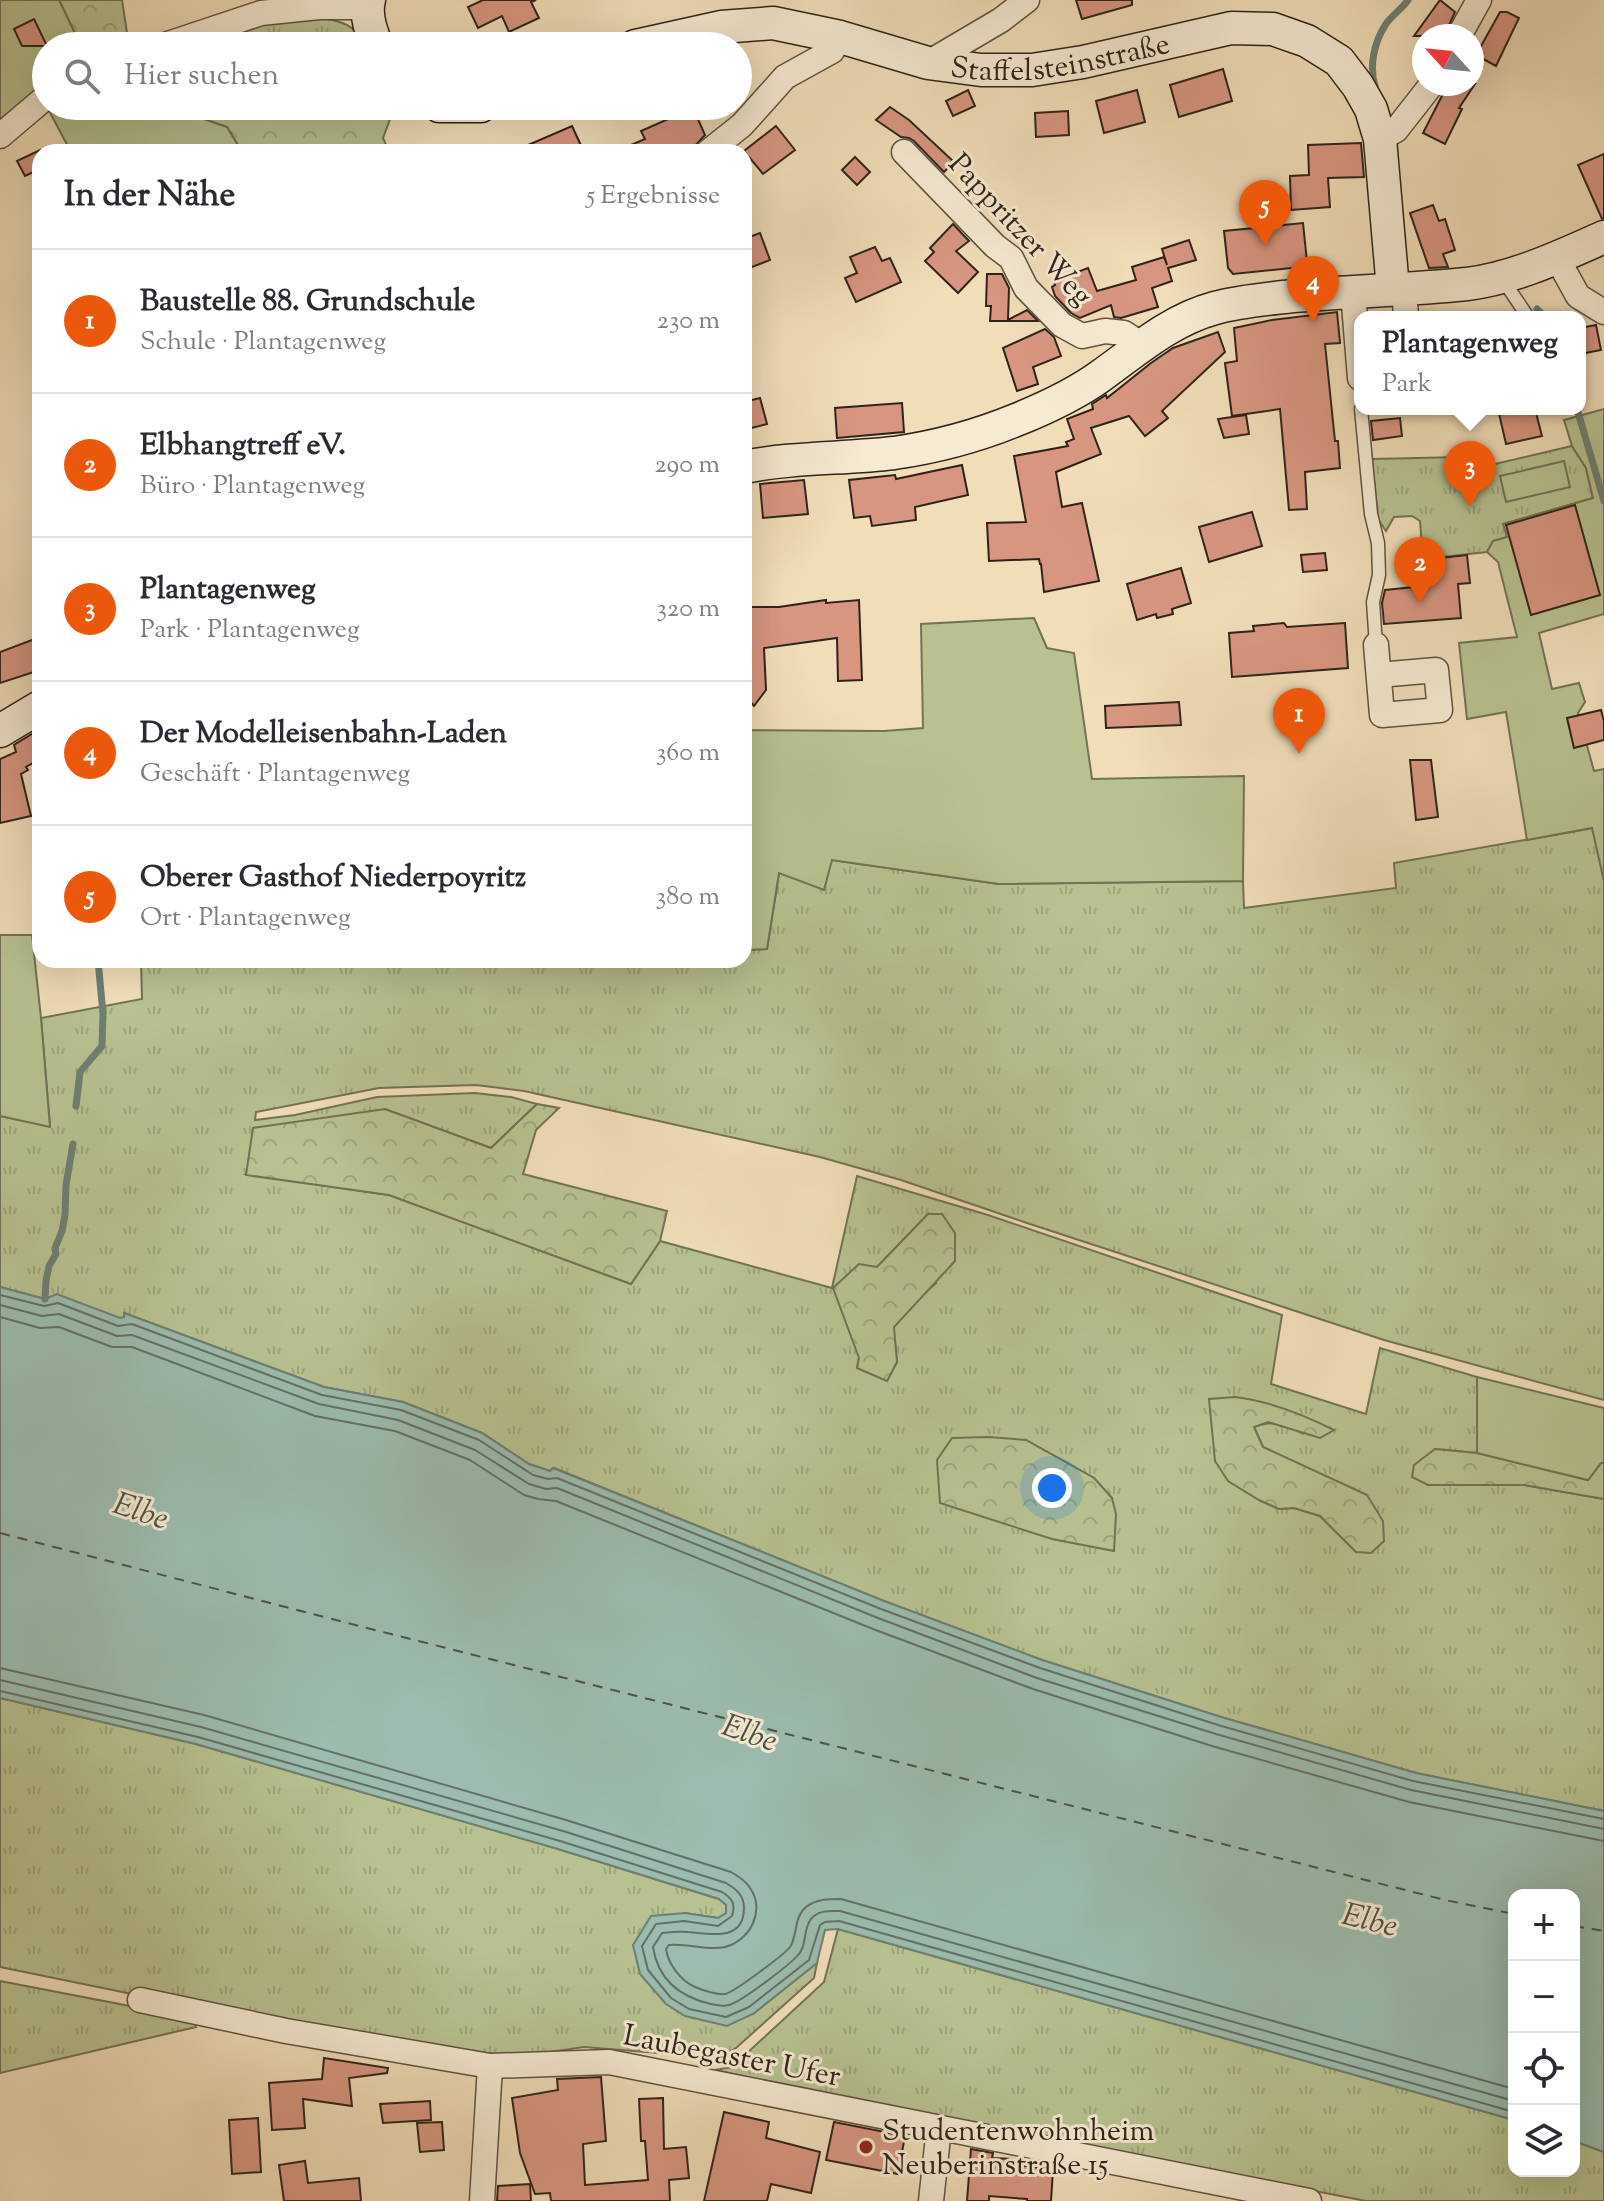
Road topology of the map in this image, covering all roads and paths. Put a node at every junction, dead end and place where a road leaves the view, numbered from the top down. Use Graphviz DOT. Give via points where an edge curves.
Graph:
graph roads {
  1 [pos="1027,0"];
  2 [pos="1479,0"];
  3 [pos="368,3"];
  4 [pos="1466,24"];
  5 [pos="204,32"];
  6 [pos="371,32"];
  7 [pos="698,32"];
  8 [pos="840,37"];
  9 [pos="928,63"];
  10 [pos="1423,96"];
  11 [pos="32,109"];
  12 [pos="752,114"];
  13 [pos="746,120"];
  14 [pos="0,136"];
  15 [pos="1380,139"];
  16 [pos="718,144"];
  17 [pos="904,152"];
  18 [pos="1604,237"];
  19 [pos="1557,258"];
  20 [pos="1500,276"];
  21 [pos="1353,292"];
  22 [pos="1401,298"];
  23 [pos="1355,311"];
  24 [pos="1524,311"];
  25 [pos="1604,312"];
  26 [pos="1142,345"];
  27 [pos="1362,415"];
  28 [pos="752,466"];
  29 [pos="1376,645"];
  30 [pos="1379,675"];
  31 [pos="32,712"];
  32 [pos="0,731"];
  33 [pos="140,2000"];
  34 [pos="490,2066"];
  35 [pos="939,2128"];
  36 [pos="482,2201"];
  37 [pos="931,2201"];
  38 [pos="1309,2201"];
  1 -- 9 [label="street"];
  2 -- 4 [label="street"];
  3 -- 5 [label="street" via="261,13"];
  3 -- 6 [label="street"];
  7 -- 8 [label="street, Staffelsteinstraße" via="773,23"];
  8 -- 9 [label="street, Staffelsteinstraße"];
  8 -- 12 [label="street" via="832,51 785,77"];
  9 -- 15 [label="street, Staffelsteinstraße" via="1032,70 1231,28 1273,29 1307,41 1339,61 1371,109"];
  10 -- 15 [label="street" via="1396,130"];
  11 -- 14 [label="street"];
  13 -- 16 [label="street"];
  15 -- 22 [label="street, Staffelsteinstraße"];
  17 -- 26 [label="street, Pappritzer Weg" via="1011,258 1026,288 1062,325 1082,336 1124,333"];
  18 -- 19 [label="street"];
  19 -- 20 [label="street"];
  19 -- 25 [label="street" via="1578,296"];
  20 -- 22 [label="street"];
  20 -- 24 [label="lane"];
  21 -- 22 [label="street"];
  21 -- 23 [label="street"];
  21 -- 26 [label="street" via="1216,307 1176,323"];
  26 -- 28 [label="street" via="1063,399 957,440 894,453"];
  27 -- 29 [label="lane" via="1378,543"];
  29 -- 30 [label="street"];
  31 -- 32 [label="street"];
  33 -- 34 [label="street, Laubegaster Ufer"];
  34 -- 35 [label="street, Laubegaster Ufer" via="609,2062"];
  34 -- 36 [label="street"];
  35 -- 37 [label="street"];
  35 -- 38 [label="street, Laubegaster Ufer"];
}
